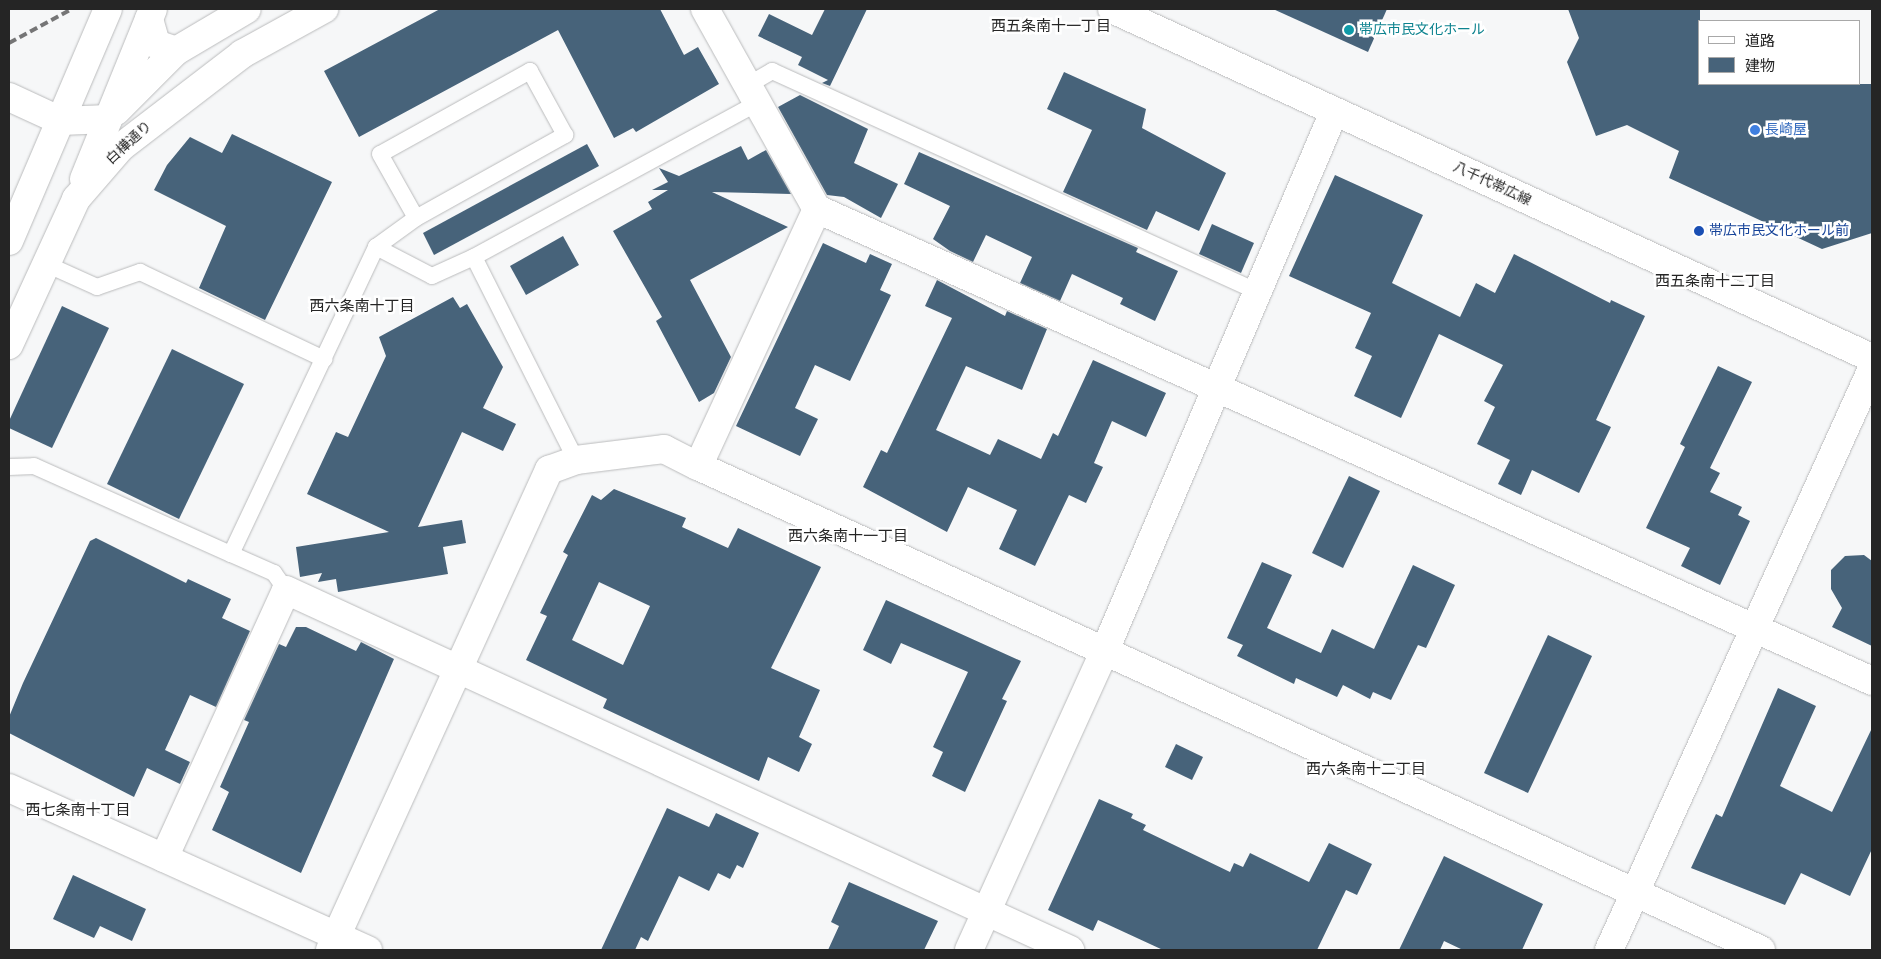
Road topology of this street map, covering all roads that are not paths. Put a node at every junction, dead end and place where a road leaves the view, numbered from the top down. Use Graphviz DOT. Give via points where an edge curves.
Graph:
graph roads {
  1 [pos="108,9"];
  2 [pos="247,9"];
  3 [pos="324,9"];
  4 [pos="705,9"];
  5 [pos="1112,9"];
  6 [pos="151,14"];
  7 [pos="176,51"];
  8 [pos="753,94"];
  9 [pos="9,97"];
  10 [pos="1334,112"];
  11 [pos="108,119"];
  12 [pos="61,121"];
  13 [pos="76,199"];
  14 [pos="816,209"];
  15 [pos="416,218"];
  16 [pos="9,241"];
  17 [pos="376,247"];
  18 [pos="474,257"];
  19 [pos="46,264"];
  20 [pos="1256,291"];
  21 [pos="9,345"];
  22 [pos="1872,358"];
  23 [pos="324,359"];
  24 [pos="1872,369"];
  25 [pos="1213,388"];
  26 [pos="576,460"];
  27 [pos="698,466"];
  28 [pos="9,467"];
  29 [pos="231,554"];
  30 [pos="286,590"];
  31 [pos="1753,627"];
  32 [pos="1106,648"];
  33 [pos="460,672"];
  34 [pos="1872,681"];
  35 [pos="9,788"];
  36 [pos="164,858"];
  37 [pos="1636,893"];
  38 [pos="987,912"];
  39 [pos="334,943"];
  40 [pos="368,950"];
  41 [pos="969,950"];
  42 [pos="1070,950"];
  43 [pos="1609,950"];
  44 [pos="1761,950"];
  1 -- 12 [label="street"];
  2 -- 7 [label="street"];
  3 -- 13 [label="street, 白樺通り" via="242,54 158,115 121,147"];
  4 -- 8 [label="street"];
  5 -- 10 [label="street, 八千代帯広線"];
  6 -- 7 [label="street" via="156,44"];
  6 -- 11 [label="street"];
  7 -- 11 [label="street"];
  8 -- 14 [label="street"];
  8 -- 18 [label="lane"];
  8 -- 20 [label="lane" via="772,72"];
  9 -- 12 [label="street"];
  10 -- 20 [label="street"];
  10 -- 22 [label="street, 八千代帯広線"];
  11 -- 12 [label="street"];
  11 -- 13 [label="street"];
  12 -- 16 [label="street"];
  13 -- 19 [label="street, 白樺通り"];
  14 -- 25 [label="street"];
  14 -- 27 [label="street"];
  15 -- 15 [label="lane" via="565,135 530,71 380,154"];
  15 -- 17 [label="lane"];
  17 -- 18 [label="lane" via="432,276"];
  17 -- 23 [label="lane"];
  18 -- 26 [label="lane"];
  19 -- 21 [label="street, 白樺通り"];
  19 -- 23 [label="lane" via="97,287 140,272"];
  20 -- 25 [label="street"];
  23 -- 29 [label="lane"];
  24 -- 31 [label="street"];
  25 -- 31 [label="street"];
  25 -- 32 [label="street"];
  26 -- 27 [label="street" via="664,449"];
  26 -- 33 [label="street" via="549,470"];
  27 -- 32 [label="street"];
  28 -- 29 [label="lane" via="34,466"];
  29 -- 30 [label="lane" via="274,573"];
  30 -- 33 [label="street"];
  30 -- 36 [label="street"];
  31 -- 34 [label="street"];
  31 -- 37 [label="street"];
  32 -- 37 [label="street"];
  32 -- 38 [label="street"];
  33 -- 38 [label="street"];
  33 -- 39 [label="street"];
  35 -- 36 [label="street"];
  36 -- 39 [label="street"];
  37 -- 43 [label="street"];
  37 -- 44 [label="street"];
  38 -- 41 [label="street"];
  38 -- 42 [label="street"];
  39 -- 40 [label="street"];
}
